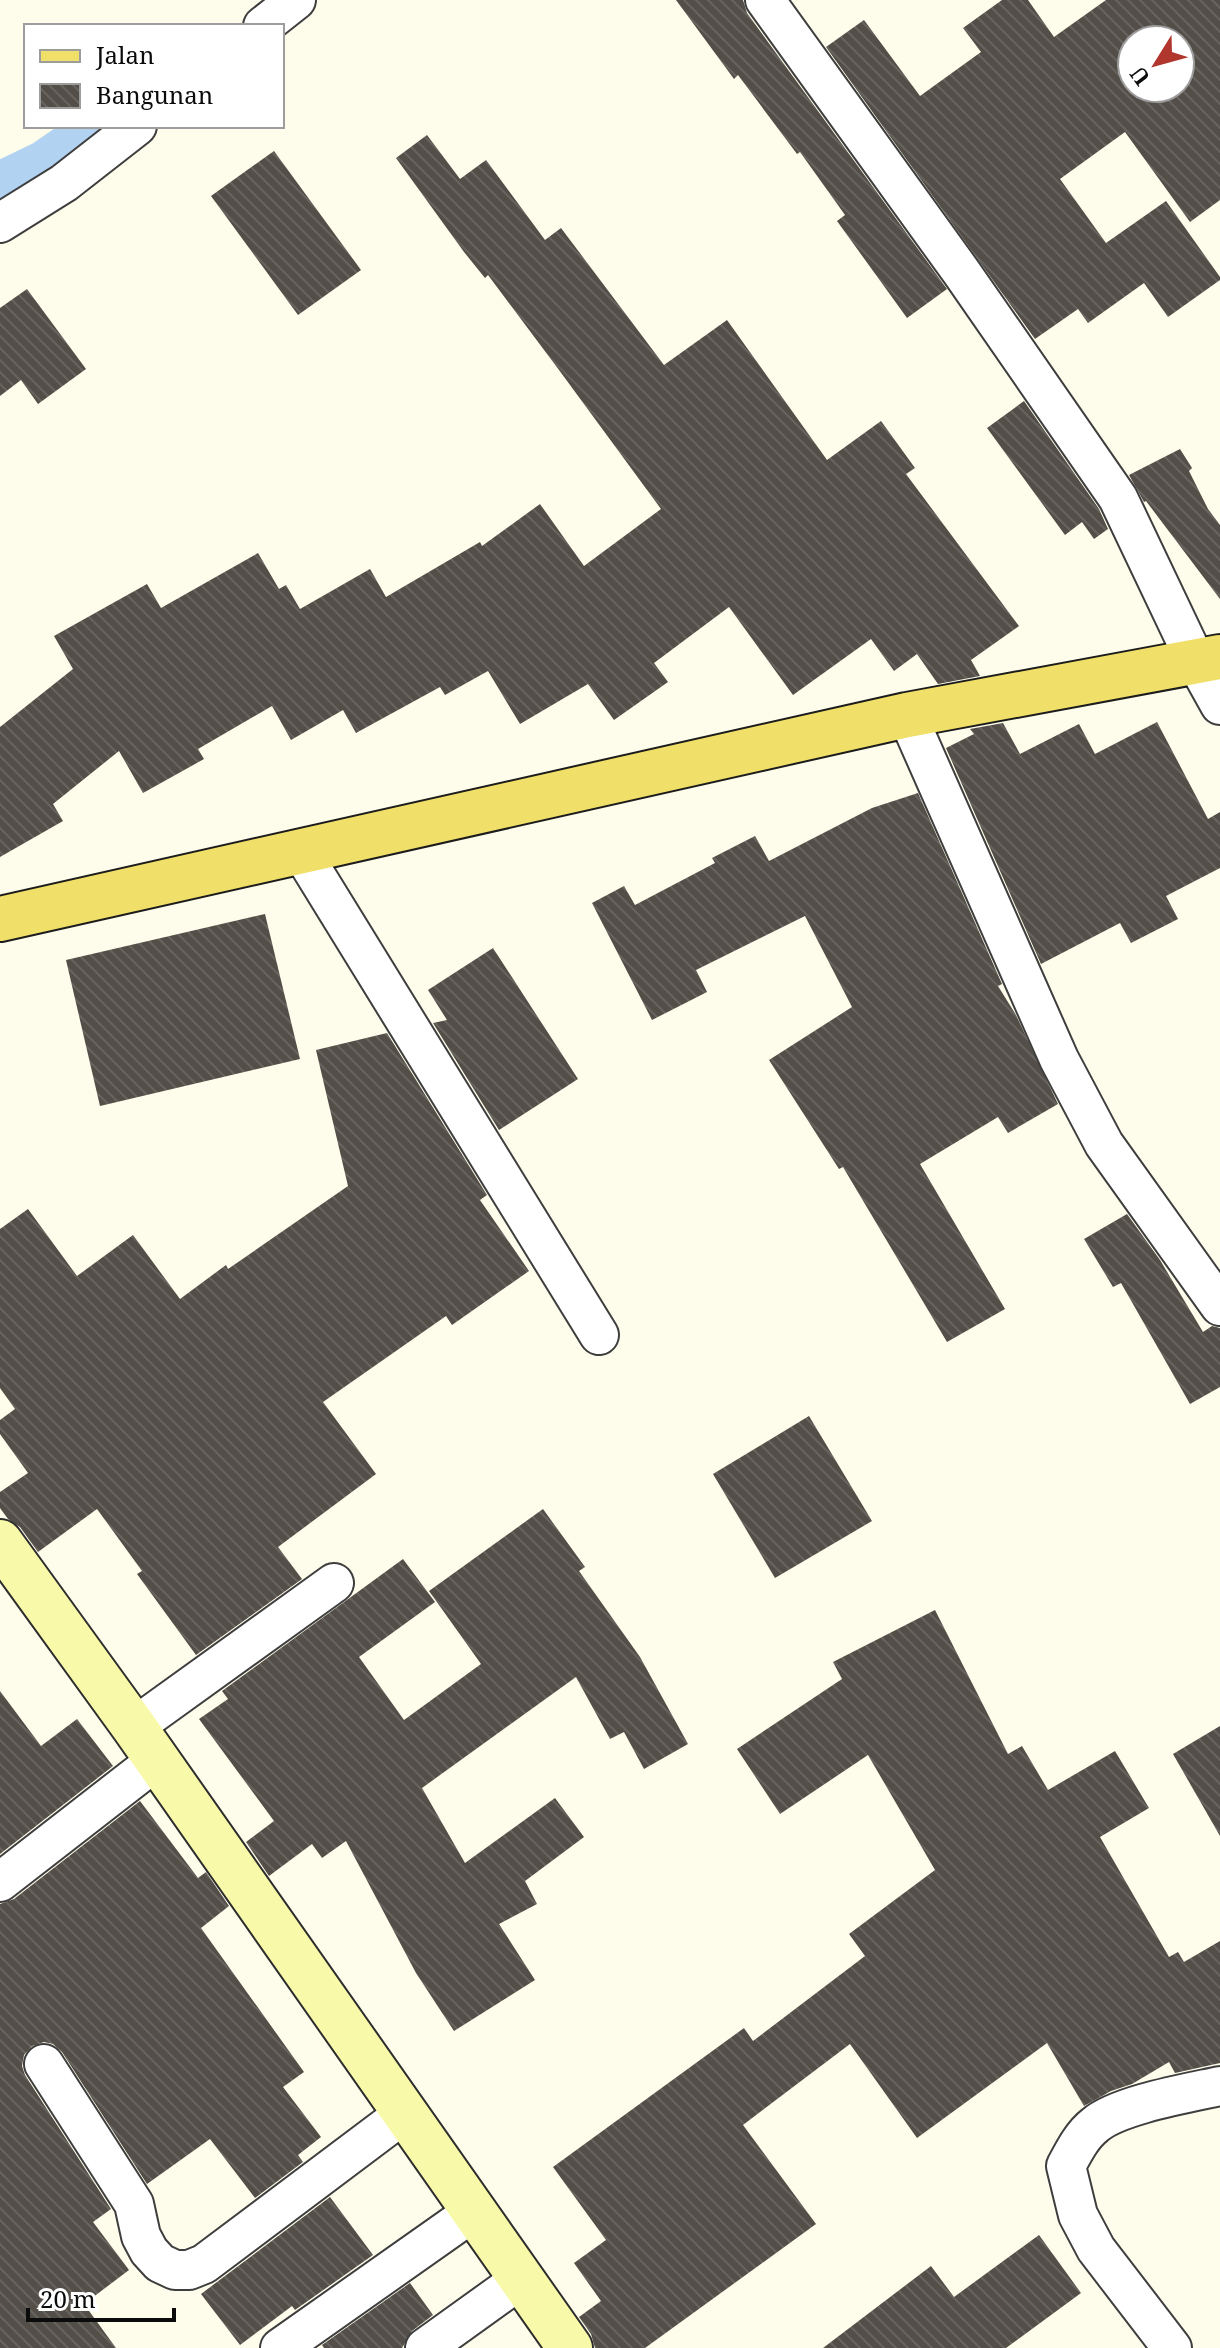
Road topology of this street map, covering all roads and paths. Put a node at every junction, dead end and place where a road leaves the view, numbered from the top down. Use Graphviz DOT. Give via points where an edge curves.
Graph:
graph roads {
  1 [pos="296,0"];
  2 [pos="765,0"];
  3 [pos="266,24"];
  4 [pos="134,128"];
  5 [pos="0,223"];
  6 [pos="1208,660"];
  7 [pos="1220,705"];
  8 [pos="907,715"];
  9 [pos="302,853"];
  10 [pos="0,919"];
  11 [pos="1220,1306"];
  12 [pos="599,1335"];
  13 [pos="0,1542"];
  14 [pos="334,1583"];
  15 [pos="146,1744"];
  16 [pos="0,1882"];
  17 [pos="44,2064"];
  18 [pos="1220,2086"];
  19 [pos="405,2113"];
  20 [pos="473,2212"];
  21 [pos="521,2279"];
  22 [pos="280,2348"];
  23 [pos="425,2348"];
  24 [pos="570,2348"];
  25 [pos="1172,2348"];
  1 -- 3 [label="street"];
  2 -- 6 [label="street" via="1118,498"];
  4 -- 5 [label="street" via="64,183"];
  6 -- 7 [label="street"];
  6 -- 8 [label="main road"];
  8 -- 9 [label="main road"];
  8 -- 11 [label="street" via="1059,1059 1098,1132"];
  9 -- 10 [label="main road"];
  9 -- 12 [label="street"];
  13 -- 15 [label="street"];
  14 -- 15 [label="street"];
  15 -- 16 [label="street"];
  15 -- 19 [label="street"];
  17 -- 19 [label="street" via="134,2204 149,2251 175,2270 204,2264"];
  18 -- 25 [label="street" via="1137,2105 1096,2123 1066,2166 1078,2215 1096,2249"];
  19 -- 20 [label="street"];
  20 -- 21 [label="street"];
  20 -- 22 [label="street"];
  21 -- 23 [label="street"];
  21 -- 24 [label="street"];
}
